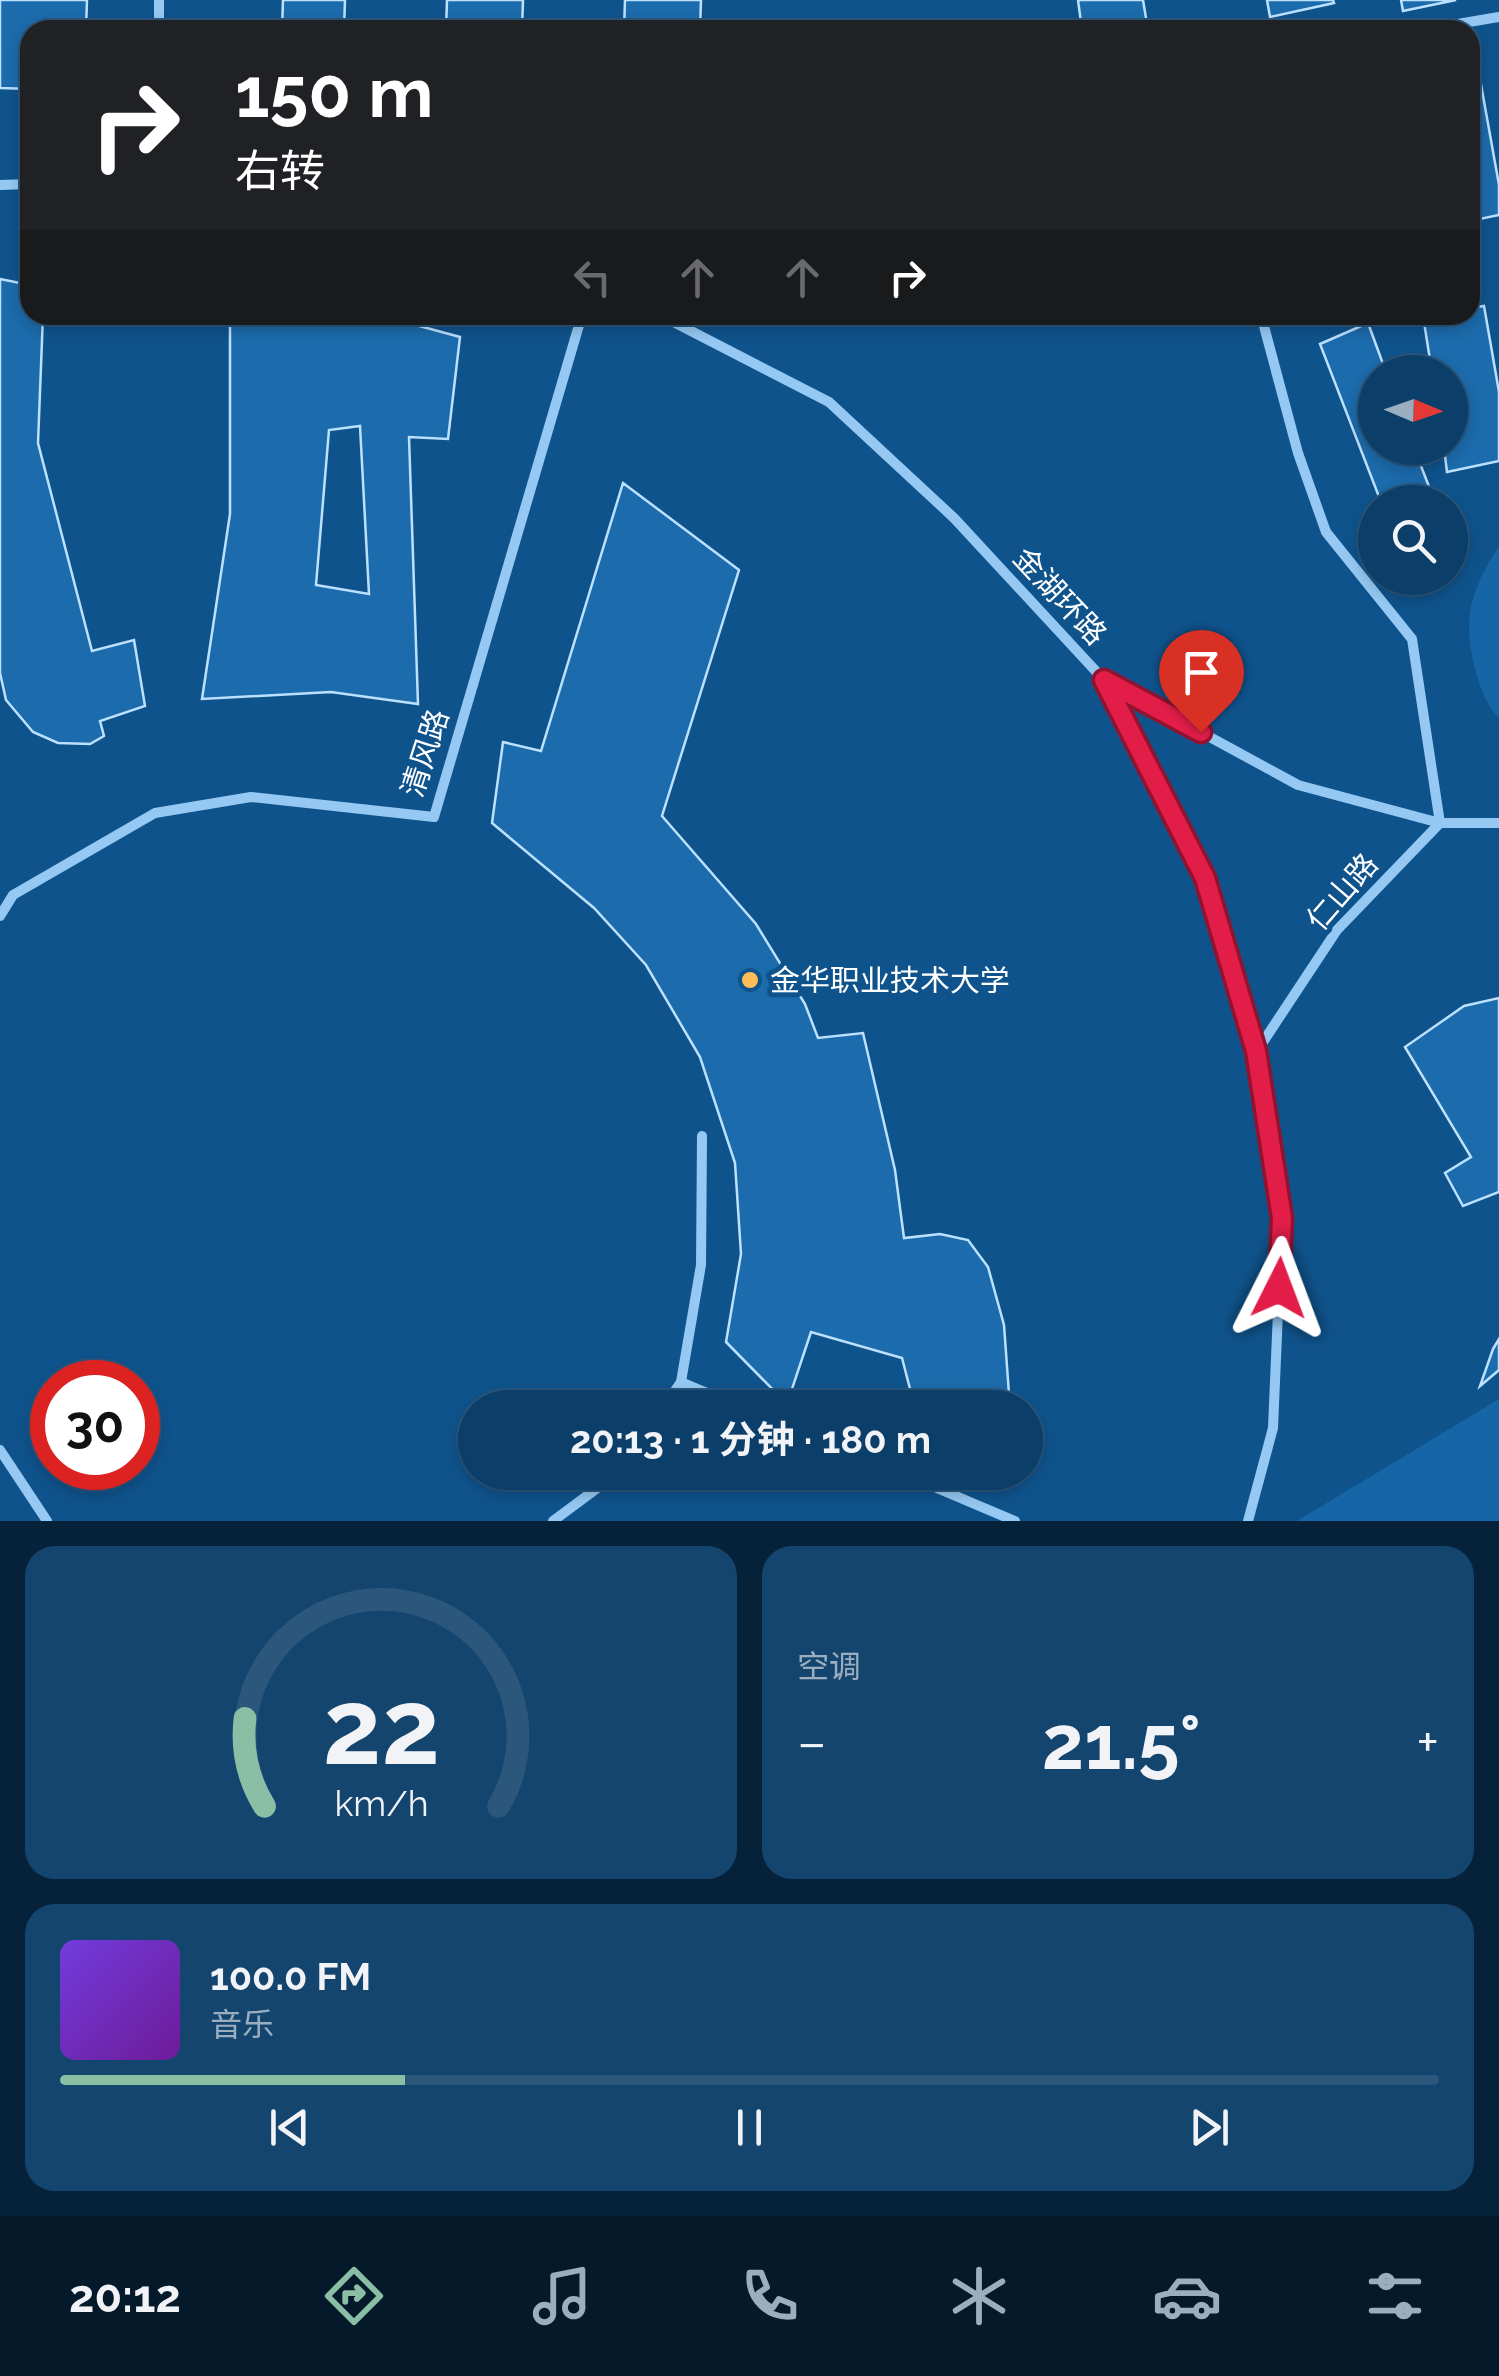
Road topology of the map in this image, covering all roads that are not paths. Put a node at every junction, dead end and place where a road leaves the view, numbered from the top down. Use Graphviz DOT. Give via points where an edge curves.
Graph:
graph roads {
  1 [pos="579,325"];
  2 [pos="679,325"];
  3 [pos="1264,325"];
  4 [pos="1104,680"];
  5 [pos="1440,822"];
  6 [pos="1499,822"];
  7 [pos="0,916"];
  8 [pos="1256,1051"];
  9 [pos="702,1136"];
  10 [pos="681,1382"];
  11 [pos="676,1390"];
  12 [pos="700,1390"];
  13 [pos="0,1450"];
  14 [pos="595,1490"];
  15 [pos="942,1490"];
  16 [pos="44,1516"];
  17 [pos="58,1521"];
  18 [pos="553,1521"];
  19 [pos="1015,1521"];
  20 [pos="1248,1521"];
  1 -- 7 [label="street, 清风路" via="434,817 252,797 155,812 13,896"];
  2 -- 4 [label="street, 金湖环路" via="829,402 954,518"];
  3 -- 5 [label="street" via="1326,532 1412,640"];
  4 -- 5 [label="street" via="1298,784"];
  4 -- 8 [label="street, 金湖环路" via="1205,878"];
  5 -- 6 [label="street"];
  5 -- 8 [label="street, 仁山路" via="1337,930"];
  8 -- 20 [label="street, 金湖环路" via="1282,1218 1273,1428"];
  9 -- 10 [label="street" via="701,1265"];
  10 -- 11 [label="street"];
  10 -- 12 [label="street"];
  13 -- 16 [label="street"];
  14 -- 18 [label="street"];
  15 -- 19 [label="street"];
  16 -- 17 [label="street"];
}
